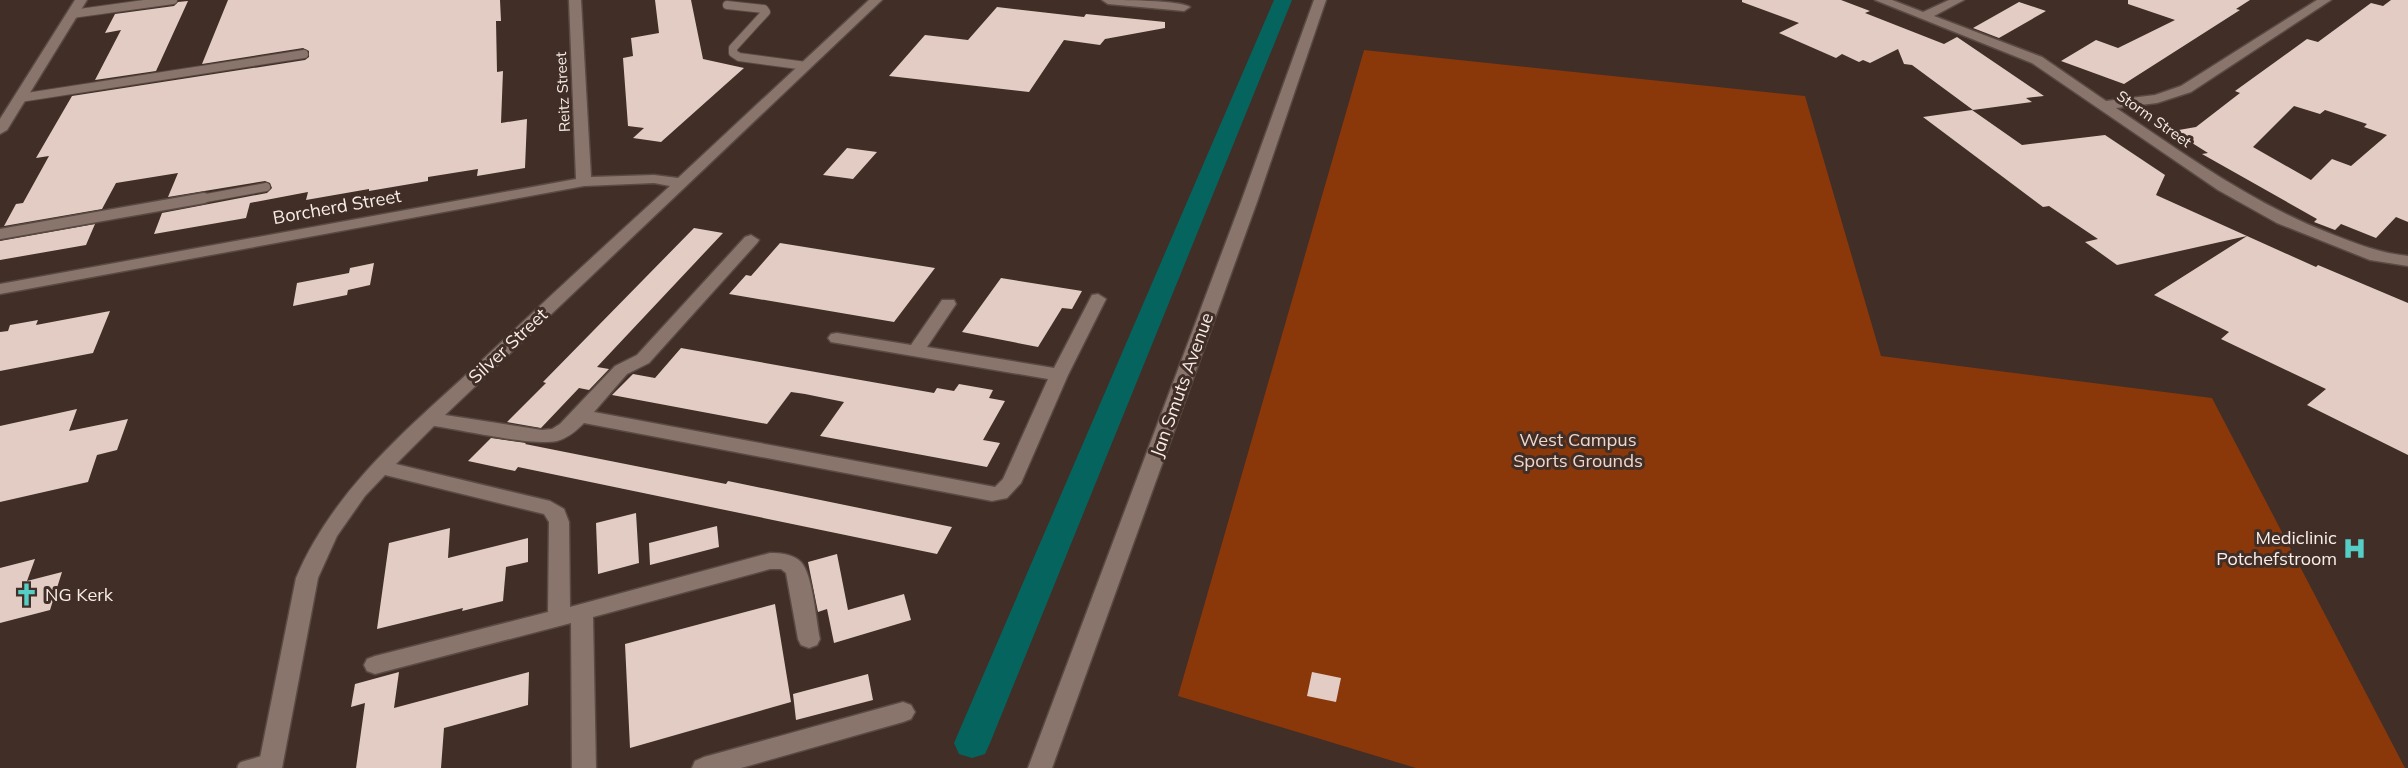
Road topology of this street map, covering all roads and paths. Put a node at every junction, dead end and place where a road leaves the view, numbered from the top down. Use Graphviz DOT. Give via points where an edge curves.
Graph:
graph roads {
  1 [pos="81,0"];
  2 [pos="173,0"];
  3 [pos="574,0"];
  4 [pos="876,0"];
  5 [pos="1108,0"];
  6 [pos="1320,0"];
  7 [pos="1881,0"];
  8 [pos="1958,0"];
  9 [pos="2325,0"];
  10 [pos="727,5"];
  11 [pos="1184,7"];
  12 [pos="72,14"];
  13 [pos="1925,16"];
  14 [pos="304,54"];
  15 [pos="806,66"];
  16 [pos="20,98"];
  17 [pos="2105,105"];
  18 [pos="0,130"];
  19 [pos="584,182"];
  20 [pos="683,183"];
  21 [pos="266,187"];
  22 [pos="0,234"];
  23 [pos="751,240"];
  24 [pos="2408,261"];
  25 [pos="0,289"];
  26 [pos="1098,299"];
  27 [pos="948,304"];
  28 [pos="837,338"];
  29 [pos="916,351"];
  30 [pos="1059,375"];
  31 [pos="580,416"];
  32 [pos="430,419"];
  33 [pos="382,467"];
  34 [pos="582,612"];
  35 [pos="559,618"];
  36 [pos="809,639"];
  37 [pos="375,664"];
  38 [pos="903,712"];
  39 [pos="271,764"];
  40 [pos="243,768"];
  41 [pos="584,768"];
  42 [pos="704,768"];
  43 [pos="1040,768"];
  1 -- 12 [label="street"];
  2 -- 12 [label="lane"];
  3 -- 19 [label="street, Reitz Street"];
  4 -- 15 [label="street, Silver Street"];
  5 -- 11 [label="street"];
  6 -- 43 [label="street, Jan Smuts Avenue"];
  7 -- 13 [label="street, Storm Street"];
  8 -- 13 [label="street"];
  9 -- 17 [label="street" via="2186,89 2157,99"];
  10 -- 15 [label="lane" via="766,12 733,53"];
  12 -- 16 [label="street"];
  13 -- 17 [label="street, Storm Street" via="2037,60"];
  14 -- 16 [label="lane"];
  15 -- 20 [label="street, Silver Street"];
  16 -- 18 [label="street"];
  17 -- 24 [label="street, Storm Street" via="2254,206 2376,257"];
  19 -- 20 [label="street, Borcherd Street" via="654,179"];
  19 -- 25 [label="street, Borcherd Street"];
  20 -- 32 [label="street, Silver Street"];
  21 -- 22 [label="lane"];
  23 -- 31 [label="street" via="643,359 621,370"];
  26 -- 30 [label="street"];
  27 -- 29 [label="street"];
  28 -- 29 [label="street"];
  29 -- 30 [label="street"];
  30 -- 31 [label="street" via="1011,483 1000,493 992,494"];
  31 -- 32 [label="street" via="567,429 548,436"];
  32 -- 33 [label="street, Silver Street"];
  33 -- 35 [label="street" via="550,508 559,522"];
  33 -- 39 [label="street, Silver Street" via="360,488 316,551 295,631"];
  34 -- 35 [label="street"];
  34 -- 36 [label="street" via="782,560 796,571"];
  34 -- 41 [label="street"];
  35 -- 37 [label="street"];
  38 -- 42 [label="street"];
  39 -- 40 [label="lane"];
}
